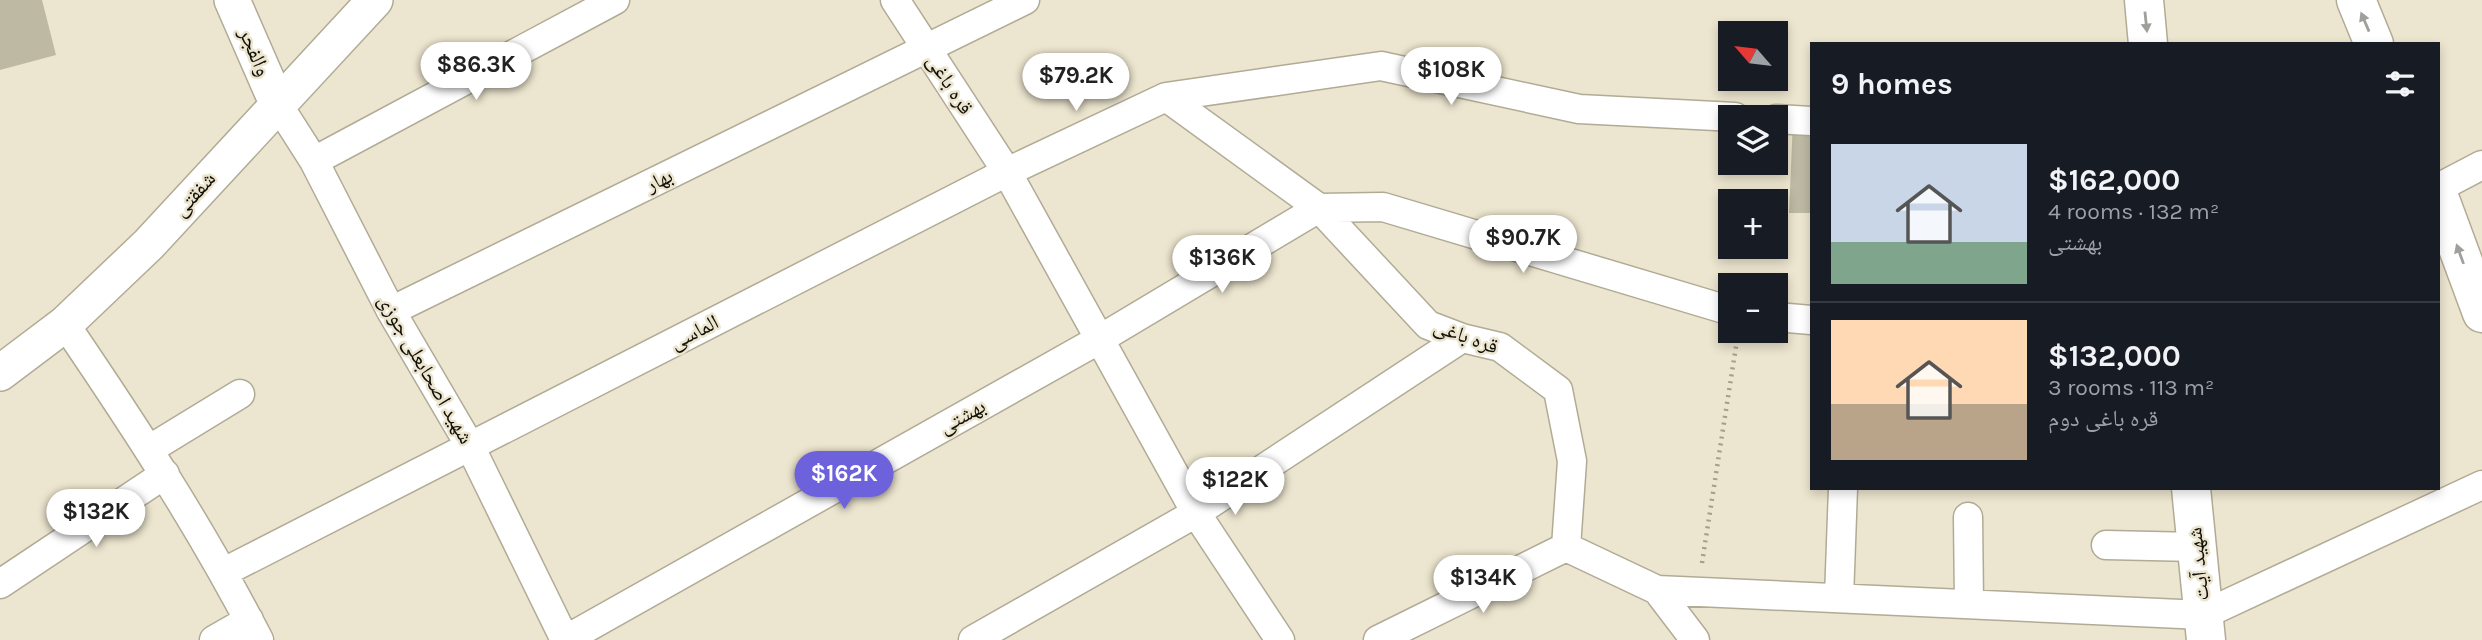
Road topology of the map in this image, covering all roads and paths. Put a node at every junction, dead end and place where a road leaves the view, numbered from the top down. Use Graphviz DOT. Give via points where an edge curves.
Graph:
graph roads {
  1 [pos="233,0"];
  2 [pos="375,0"];
  3 [pos="615,0"];
  4 [pos="895,0"];
  5 [pos="1025,0"];
  6 [pos="2144,0"];
  7 [pos="2356,0"];
  8 [pos="2148,42"];
  9 [pos="2373,42"];
  10 [pos="927,50"];
  11 [pos="1166,97"];
  12 [pos="277,103"];
  13 [pos="1718,116"];
  14 [pos="1788,120"];
  15 [pos="1810,121"];
  16 [pos="314,161"];
  17 [pos="2482,165"];
  18 [pos="1007,172"];
  19 [pos="2440,187"];
  20 [pos="2440,199"];
  21 [pos="1319,208"];
  22 [pos="1718,308"];
  23 [pos="391,311"];
  24 [pos="2482,313"];
  25 [pos="1788,318"];
  26 [pos="1810,320"];
  27 [pos="65,324"];
  28 [pos="1462,338"];
  29 [pos="1100,339"];
  30 [pos="1736,343"];
  31 [pos="0,373"];
  32 [pos="240,394"];
  33 [pos="470,446"];
  34 [pos="150,449"];
  35 [pos="166,474"];
  36 [pos="2482,485"];
  37 [pos="1843,490"];
  38 [pos="2191,490"];
  39 [pos="1196,513"];
  40 [pos="1968,517"];
  41 [pos="2106,545"];
  42 [pos="1566,547"];
  43 [pos="2196,547"];
  44 [pos="224,572"];
  45 [pos="0,584"];
  46 [pos="1657,590"];
  47 [pos="1697,591"];
  48 [pos="1839,598"];
  49 [pos="1969,604"];
  50 [pos="2204,627"];
  51 [pos="254,630"];
  52 [pos="214,640"];
  53 [pos="565,640"];
  54 [pos="973,640"];
  55 [pos="1280,640"];
  56 [pos="1378,640"];
  57 [pos="1695,640"];
  1 -- 12 [label="street, والفجر"];
  2 -- 12 [label="street, شفقتی"];
  3 -- 16 [label="street"];
  4 -- 10 [label="street, قره باغی"];
  5 -- 10 [label="street, بهار"];
  6 -- 8 [label="main road, one-way"];
  9 -- 7 [label="main road, one-way"];
  10 -- 18 [label="street, قره باغی"];
  10 -- 23 [label="street, بهار"];
  11 -- 13 [label="street, الماسی" via="1381,66 1579,109"];
  11 -- 18 [label="street, الماسی"];
  11 -- 21 [label="street, قره باغی"];
  12 -- 16 [label="street, شهید اصحابعلی جوزی"];
  12 -- 27 [label="street, شفقتی" via="149,244"];
  14 -- 15 [label="street"];
  16 -- 23 [label="street, شهید اصحابعلی جوزی"];
  17 -- 19 [label="street"];
  18 -- 29 [label="street, قره باغی"];
  18 -- 33 [label="street, الماسی"];
  24 -- 20 [label="main road, one-way"];
  21 -- 22 [label="street" via="1383,207"];
  21 -- 28 [label="street, قره باغی" via="1428,325"];
  21 -- 29 [label="street, بهشتی"];
  23 -- 33 [label="street, شهید اصحابعلی جوزی"];
  25 -- 26 [label="street"];
  27 -- 31 [label="street, شفقتی"];
  27 -- 34 [label="street"];
  28 -- 39 [label="street"];
  28 -- 42 [label="street, قره باغی" via="1500,346 1558,390 1572,461"];
  29 -- 39 [label="street, قره باغی"];
  29 -- 53 [label="street, بهشتی"];
  30 -- 47 [label="path"];
  32 -- 34 [label="street"];
  33 -- 44 [label="street, الماسی"];
  33 -- 53 [label="street, شهید اصحابعلی جوزی"];
  34 -- 35 [label="street"];
  35 -- 44 [label="street"];
  35 -- 45 [label="street"];
  36 -- 50 [label="street"];
  37 -- 48 [label="street"];
  38 -- 43 [label="main road, شهید آیت"];
  39 -- 54 [label="street"];
  39 -- 55 [label="street, قره باغی"];
  40 -- 49 [label="street"];
  41 -- 43 [label="street"];
  42 -- 46 [label="street"];
  42 -- 56 [label="street"];
  43 -- 50 [label="main road, شهید آیت"];
  44 -- 51 [label="street"];
  46 -- 47 [label="street"];
  46 -- 57 [label="street"];
  47 -- 48 [label="street"];
  48 -- 49 [label="street"];
  49 -- 50 [label="street"];
  51 -- 52 [label="street"];
}
